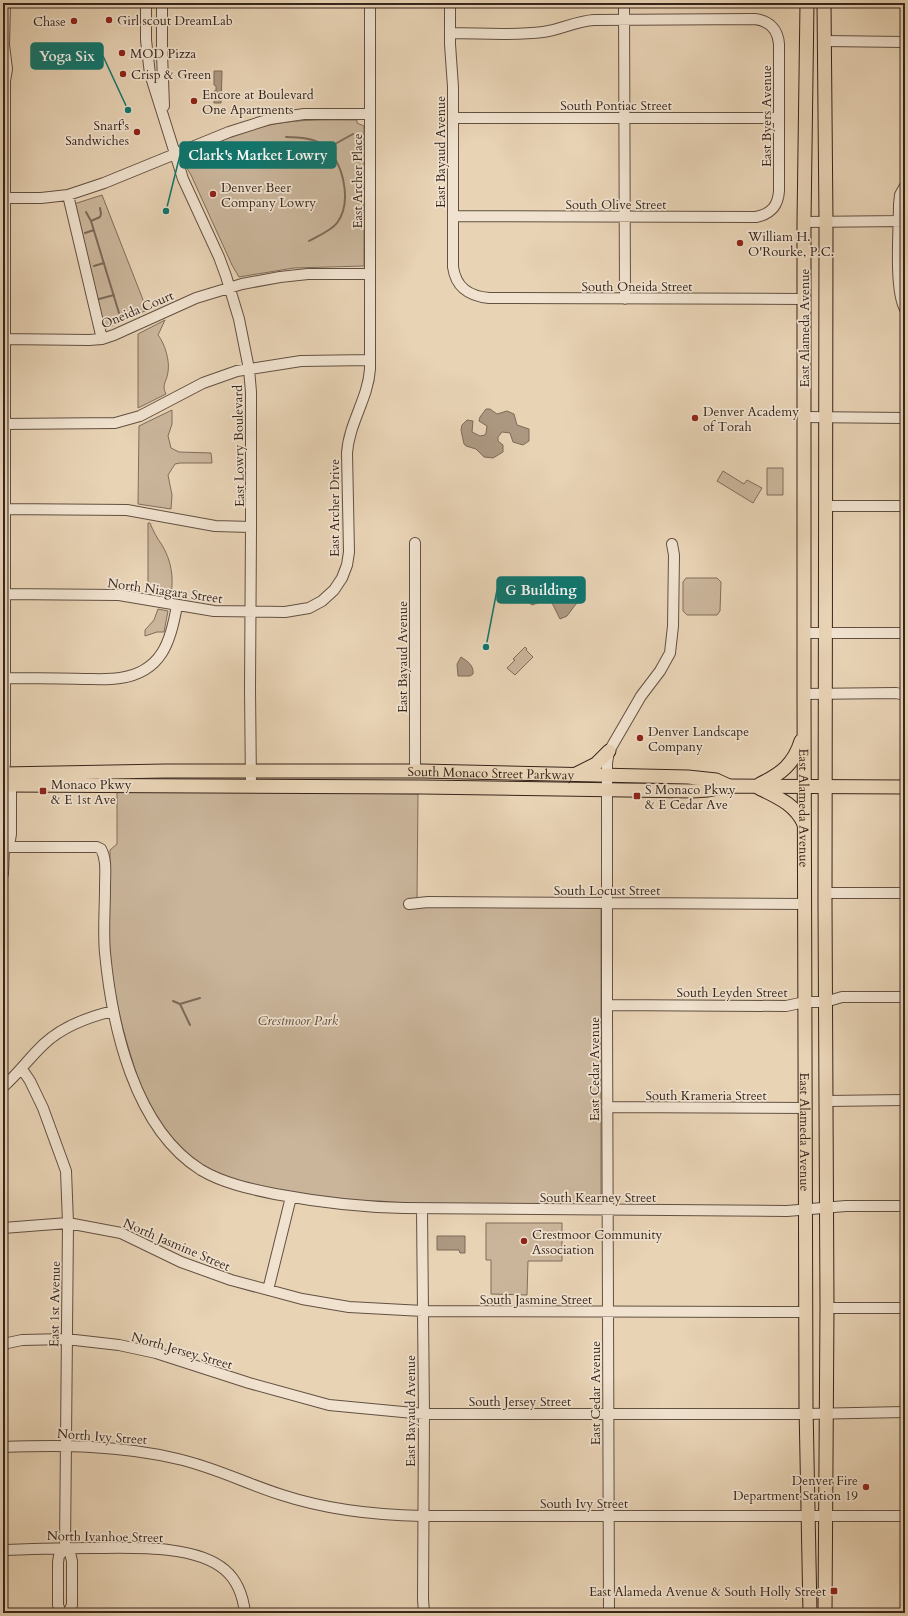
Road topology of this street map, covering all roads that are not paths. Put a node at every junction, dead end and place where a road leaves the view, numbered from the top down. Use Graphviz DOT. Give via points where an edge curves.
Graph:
graph roads {
  1 [pos="5,3"];
  2 [pos="146,3"];
  3 [pos="162,3"];
  4 [pos="370,3"];
  5 [pos="450,3"];
  6 [pos="624,3"];
  7 [pos="807,3"];
  8 [pos="824,3"];
  9 [pos="624,20"];
  10 [pos="450,33"];
  11 [pos="824,41"];
  12 [pos="905,42"];
  13 [pos="4,48"];
  14 [pos="4,80"];
  15 [pos="370,114"];
  16 [pos="453,118"];
  17 [pos="624,118"];
  18 [pos="779,118"];
  19 [pos="165,122"];
  20 [pos="174,154"];
  21 [pos="905,186"];
  22 [pos="68,195"];
  23 [pos="4,198"];
  24 [pos="775,207"];
  25 [pos="453,216"];
  26 [pos="624,217"];
  27 [pos="902,221"];
  28 [pos="804,222"];
  29 [pos="826,222"];
  30 [pos="370,274"];
  31 [pos="230,287"];
  32 [pos="472,294"];
  33 [pos="624,299"];
  34 [pos="804,299"];
  35 [pos="905,309"];
  36 [pos="4,339"];
  37 [pos="102,339"];
  38 [pos="370,360"];
  39 [pos="249,369"];
  40 [pos="804,417"];
  41 [pos="826,417"];
  42 [pos="905,418"];
  43 [pos="4,424"];
  44 [pos="826,506"];
  45 [pos="905,506"];
  46 [pos="4,509"];
  47 [pos="251,527"];
  48 [pos="415,543"];
  49 [pos="672,544"];
  50 [pos="4,594"];
  51 [pos="177,605"];
  52 [pos="251,612"];
  53 [pos="804,633"];
  54 [pos="826,633"];
  55 [pos="905,633"];
  56 [pos="4,678"];
  57 [pos="804,694"];
  58 [pos="826,694"];
  59 [pos="905,695"];
  60 [pos="804,730"];
  61 [pos="609,751"];
  62 [pos="251,771"];
  63 [pos="415,772"];
  64 [pos="472,772"];
  65 [pos="575,774"];
  66 [pos="607,775"];
  67 [pos="5,779"];
  68 [pos="251,786"];
  69 [pos="357,786"];
  70 [pos="729,786"];
  71 [pos="755,786"];
  72 [pos="422,787"];
  73 [pos="804,787"];
  74 [pos="826,787"];
  75 [pos="905,787"];
  76 [pos="607,790"];
  77 [pos="804,824"];
  78 [pos="3,846"];
  79 [pos="3,874"];
  80 [pos="825,893"];
  81 [pos="905,893"];
  82 [pos="606,903"];
  83 [pos="409,904"];
  84 [pos="805,904"];
  85 [pos="905,997"];
  86 [pos="805,1002"];
  87 [pos="826,1002"];
  88 [pos="607,1005"];
  89 [pos="113,1011"];
  90 [pos="22,1069"];
  91 [pos="3,1087"];
  92 [pos="905,1100"];
  93 [pos="826,1101"];
  94 [pos="607,1107"];
  95 [pos="805,1108"];
  96 [pos="291,1197"];
  97 [pos="905,1206"];
  98 [pos="826,1207"];
  99 [pos="806,1208"];
  100 [pos="422,1209"];
  101 [pos="607,1210"];
  102 [pos="68,1223"];
  103 [pos="3,1228"];
  104 [pos="268,1290"];
  105 [pos="827,1308"];
  106 [pos="905,1308"];
  107 [pos="423,1311"];
  108 [pos="608,1312"];
  109 [pos="805,1312"];
  110 [pos="66,1339"];
  111 [pos="3,1344"];
  112 [pos="258,1386"];
  113 [pos="905,1412"];
  114 [pos="826,1413"];
  115 [pos="424,1414"];
  116 [pos="608,1414"];
  117 [pos="806,1414"];
  118 [pos="65,1446"];
  119 [pos="3,1447"];
  120 [pos="266,1489"];
  121 [pos="422,1516"];
  122 [pos="608,1516"];
  123 [pos="905,1516"];
  124 [pos="808,1517"];
  125 [pos="826,1517"];
  126 [pos="65,1548"];
  127 [pos="3,1550"];
  128 [pos="61,1613"];
  129 [pos="68,1613"];
  130 [pos="245,1613"];
  131 [pos="424,1613"];
  132 [pos="609,1613"];
  133 [pos="810,1613"];
  134 [pos="825,1613"];
  1 -- 13 [label="street"];
  2 -- 19 [label="street, East Lowry Boulevard" via="149,70"];
  3 -- 19 [label="street, East Lowry Boulevard"];
  4 -- 15 [label="street, East Archer Place"];
  5 -- 10 [label="street, East Bayaud Avenue"];
  6 -- 9 [label="street"];
  7 -- 28 [label="main road, East Alameda Avenue"];
  8 -- 11 [label="main road, East Alameda Avenue"];
  9 -- 10 [label="street" via="588,20 534,33"];
  9 -- 17 [label="street"];
  9 -- 18 [label="street, East Byers Avenue" via="755,19 772,26 777,32 779,44"];
  10 -- 16 [label="street, East Bayaud Avenue"];
  11 -- 12 [label="street"];
  11 -- 29 [label="main road, East Alameda Avenue"];
  13 -- 14 [label="street" via="7,70"];
  14 -- 23 [label="street"];
  15 -- 20 [label="street" via="304,114 274,118 229,132"];
  15 -- 30 [label="street, East Archer Place"];
  16 -- 17 [label="street, South Pontiac Street"];
  16 -- 25 [label="street, East Bayaud Avenue"];
  17 -- 18 [label="street, South Pontiac Street"];
  17 -- 26 [label="street"];
  18 -- 24 [label="street, East Byers Avenue" via="779,191"];
  19 -- 20 [label="street, East Lowry Boulevard"];
  20 -- 22 [label="street"];
  20 -- 31 [label="street, East Lowry Boulevard"];
  21 -- 27 [label="street" via="899,198"];
  22 -- 23 [label="street"];
  22 -- 37 [label="street"];
  23 -- 36 [label="street"];
  24 -- 26 [label="street, South Olive Street" via="768,213 756,217"];
  25 -- 26 [label="street, South Olive Street"];
  25 -- 32 [label="street, East Bayaud Avenue" via="455,277 461,287"];
  26 -- 33 [label="street"];
  27 -- 29 [label="street"];
  27 -- 35 [label="street" via="899,293"];
  28 -- 29 [label="street"];
  28 -- 34 [label="main road, East Alameda Avenue"];
  29 -- 41 [label="main road, East Alameda Avenue"];
  30 -- 31 [label="street, Oneida Court" via="290,276"];
  30 -- 38 [label="street, East Archer Place"];
  31 -- 37 [label="street, Oneida Court" via="196,298"];
  31 -- 39 [label="street, East Lowry Boulevard"];
  32 -- 33 [label="street, South Oneida Street" via="489,298"];
  33 -- 34 [label="street, South Oneida Street"];
  34 -- 40 [label="main road, East Alameda Avenue"];
  36 -- 37 [label="street, Oneida Court"];
  36 -- 43 [label="street"];
  38 -- 39 [label="street" via="301,361"];
  38 -- 52 [label="street, East Archer Drive" via="367,388 349,439 348,552 342,578 322,601 309,608 285,612"];
  39 -- 43 [label="street" via="208,381 140,416 122,422"];
  39 -- 47 [label="street, East Lowry Boulevard"];
  40 -- 41 [label="street"];
  40 -- 53 [label="main road, East Alameda Avenue"];
  41 -- 42 [label="street"];
  41 -- 44 [label="main road, East Alameda Avenue"];
  43 -- 46 [label="street"];
  44 -- 45 [label="street"];
  44 -- 54 [label="main road, East Alameda Avenue"];
  46 -- 47 [label="street" via="120,510 215,526"];
  46 -- 50 [label="street"];
  47 -- 52 [label="street, East Lowry Boulevard"];
  48 -- 63 [label="street, East Bayaud Avenue"];
  49 -- 61 [label="street, East Cedar Avenue" via="673,626 670,654 641,696"];
  50 -- 51 [label="street, North Niagara Street" via="119,594"];
  50 -- 56 [label="street"];
  51 -- 52 [label="street, North Niagara Street" via="214,611"];
  51 -- 56 [label="street" via="171,637 162,653 150,666 132,675 112,679"];
  52 -- 62 [label="street, East Lowry Boulevard"];
  53 -- 54 [label="street"];
  53 -- 57 [label="main road, East Alameda Avenue"];
  54 -- 55 [label="street"];
  54 -- 58 [label="main road, East Alameda Avenue"];
  56 -- 67 [label="street"];
  57 -- 58 [label="street"];
  57 -- 60 [label="main road, East Alameda Avenue"];
  58 -- 59 [label="street"];
  58 -- 74 [label="main road, East Alameda Avenue"];
  60 -- 71 [label="main road" via="796,755 789,766 775,777"];
  60 -- 73 [label="main road, East Alameda Avenue"];
  61 -- 65 [label="main road" via="596,764"];
  61 -- 66 [label="street, East Cedar Avenue"];
  62 -- 63 [label="main road, South Monaco Street Parkway"];
  62 -- 67 [label="main road, South Monaco Street Parkway"];
  62 -- 68 [label="street, East Lowry Boulevard"];
  63 -- 64 [label="main road, South Monaco Street Parkway"];
  63 -- 69 [label="main road" via="403,780 379,780"];
  64 -- 65 [label="main road, South Monaco Street Parkway"];
  64 -- 72 [label="main road" via="453,779 424,780"];
  65 -- 66 [label="main road, South Monaco Street Parkway"];
  66 -- 70 [label="main road, South Monaco Street Parkway" via="704,778"];
  66 -- 76 [label="street, East Cedar Avenue"];
  67 -- 68 [label="main road, South Monaco Street Parkway"];
  67 -- 78 [label="street" via="11,792 11,837"];
  68 -- 69 [label="main road, South Monaco Street Parkway"];
  69 -- 72 [label="main road, South Monaco Street Parkway"];
  70 -- 71 [label="main road, South Monaco Street Parkway"];
  70 -- 76 [label="main road, South Monaco Street Parkway" via="692,791"];
  71 -- 73 [label="main road, South Monaco Street Parkway"];
  71 -- 77 [label="main road" via="789,804 800,815"];
  72 -- 76 [label="main road, South Monaco Street Parkway"];
  73 -- 74 [label="main road, South Monaco Street Parkway"];
  73 -- 77 [label="main road, East Alameda Avenue"];
  74 -- 75 [label="main road, South Monaco Street Parkway"];
  74 -- 80 [label="main road, East Alameda Avenue"];
  76 -- 82 [label="street, East Cedar Avenue"];
  77 -- 84 [label="main road, East Alameda Avenue"];
  78 -- 79 [label="street"];
  78 -- 89 [label="street, South Kearney Street" via="97,847 103,853 105,950"];
  80 -- 81 [label="street"];
  80 -- 87 [label="main road, East Alameda Avenue"];
  82 -- 83 [label="street, South Locust Street"];
  82 -- 84 [label="street, South Locust Street"];
  82 -- 88 [label="street, East Cedar Avenue"];
  84 -- 86 [label="main road, East Alameda Avenue"];
  85 -- 87 [label="street, South Leyden Street" via="842,997"];
  86 -- 87 [label="street, South Leyden Street"];
  86 -- 88 [label="street, South Leyden Street" via="786,1006"];
  86 -- 95 [label="main road, East Alameda Avenue"];
  87 -- 93 [label="main road, East Alameda Avenue"];
  88 -- 94 [label="street, East Cedar Avenue"];
  89 -- 90 [label="street" via="80,1021 58,1033 44,1043"];
  89 -- 96 [label="street, South Kearney Street" via="127,1063 146,1107 170,1142 200,1169 217,1178"];
  90 -- 91 [label="street"];
  90 -- 102 [label="street, East 1st Avenue" via="43,1108 66,1171"];
  92 -- 93 [label="street"];
  93 -- 98 [label="main road, East Alameda Avenue"];
  94 -- 95 [label="street, South Krameria Street"];
  94 -- 101 [label="street, East Cedar Avenue"];
  95 -- 99 [label="main road, East Alameda Avenue"];
  96 -- 100 [label="street, South Kearney Street" via="345,1205"];
  96 -- 104 [label="street"];
  97 -- 98 [label="street, South Kearney Street"];
  98 -- 99 [label="street, South Kearney Street"];
  98 -- 105 [label="main road, East Alameda Avenue"];
  99 -- 101 [label="street, South Kearney Street" via="787,1211"];
  99 -- 109 [label="main road, East Alameda Avenue"];
  100 -- 101 [label="street, South Kearney Street"];
  100 -- 107 [label="street, East Bayaud Avenue"];
  101 -- 108 [label="street, East Cedar Avenue"];
  102 -- 103 [label="street, North Jasmine Street"];
  102 -- 104 [label="street, North Jasmine Street" via="121,1232 181,1262"];
  102 -- 110 [label="street, East 1st Avenue"];
  104 -- 107 [label="street, South Jasmine Street" via="349,1307"];
  105 -- 106 [label="street"];
  105 -- 114 [label="main road, East Alameda Avenue"];
  107 -- 108 [label="street, South Jasmine Street"];
  107 -- 115 [label="street, East Bayaud Avenue"];
  108 -- 109 [label="street, South Jasmine Street"];
  108 -- 116 [label="street, East Cedar Avenue"];
  109 -- 117 [label="main road, East Alameda Avenue"];
  110 -- 111 [label="street, North Jersey Street" via="22,1340"];
  110 -- 112 [label="street, North Jersey Street" via="119,1345 156,1353"];
  110 -- 118 [label="street, East 1st Avenue"];
  112 -- 115 [label="street, South Jersey Street" via="329,1405"];
  113 -- 114 [label="street, South Jersey Street"];
  114 -- 117 [label="street, South Jersey Street"];
  114 -- 125 [label="main road, East Alameda Avenue"];
  115 -- 116 [label="street, South Jersey Street"];
  115 -- 121 [label="street, East Bayaud Avenue"];
  116 -- 117 [label="street, South Jersey Street"];
  116 -- 122 [label="street, East Cedar Avenue"];
  117 -- 124 [label="main road, East Alameda Avenue"];
  118 -- 119 [label="street, North Ivy Street"];
  118 -- 120 [label="street, North Ivy Street" via="115,1448 167,1456 216,1470"];
  118 -- 126 [label="street, East 1st Avenue"];
  120 -- 121 [label="street, South Ivy Street" via="304,1502 342,1510"];
  121 -- 122 [label="street, South Ivy Street"];
  121 -- 131 [label="street, East Bayaud Avenue"];
  122 -- 124 [label="street, South Ivy Street"];
  122 -- 132 [label="street, East Cedar Avenue"];
  123 -- 125 [label="street, South Ivy Street"];
  124 -- 125 [label="street, South Ivy Street"];
  124 -- 133 [label="main road, East Alameda Avenue"];
  125 -- 134 [label="main road, East Alameda Avenue"];
  126 -- 127 [label="street, North Ivanhoe Street"];
  126 -- 128 [label="street, East 1st Avenue" via="58,1562 58,1605"];
  126 -- 129 [label="street, East 1st Avenue" via="70,1553 72,1561 72,1605"];
  126 -- 130 [label="street, North Ivanhoe Street" via="152,1548 203,1558 223,1568 233,1578 241,1592"];
}
